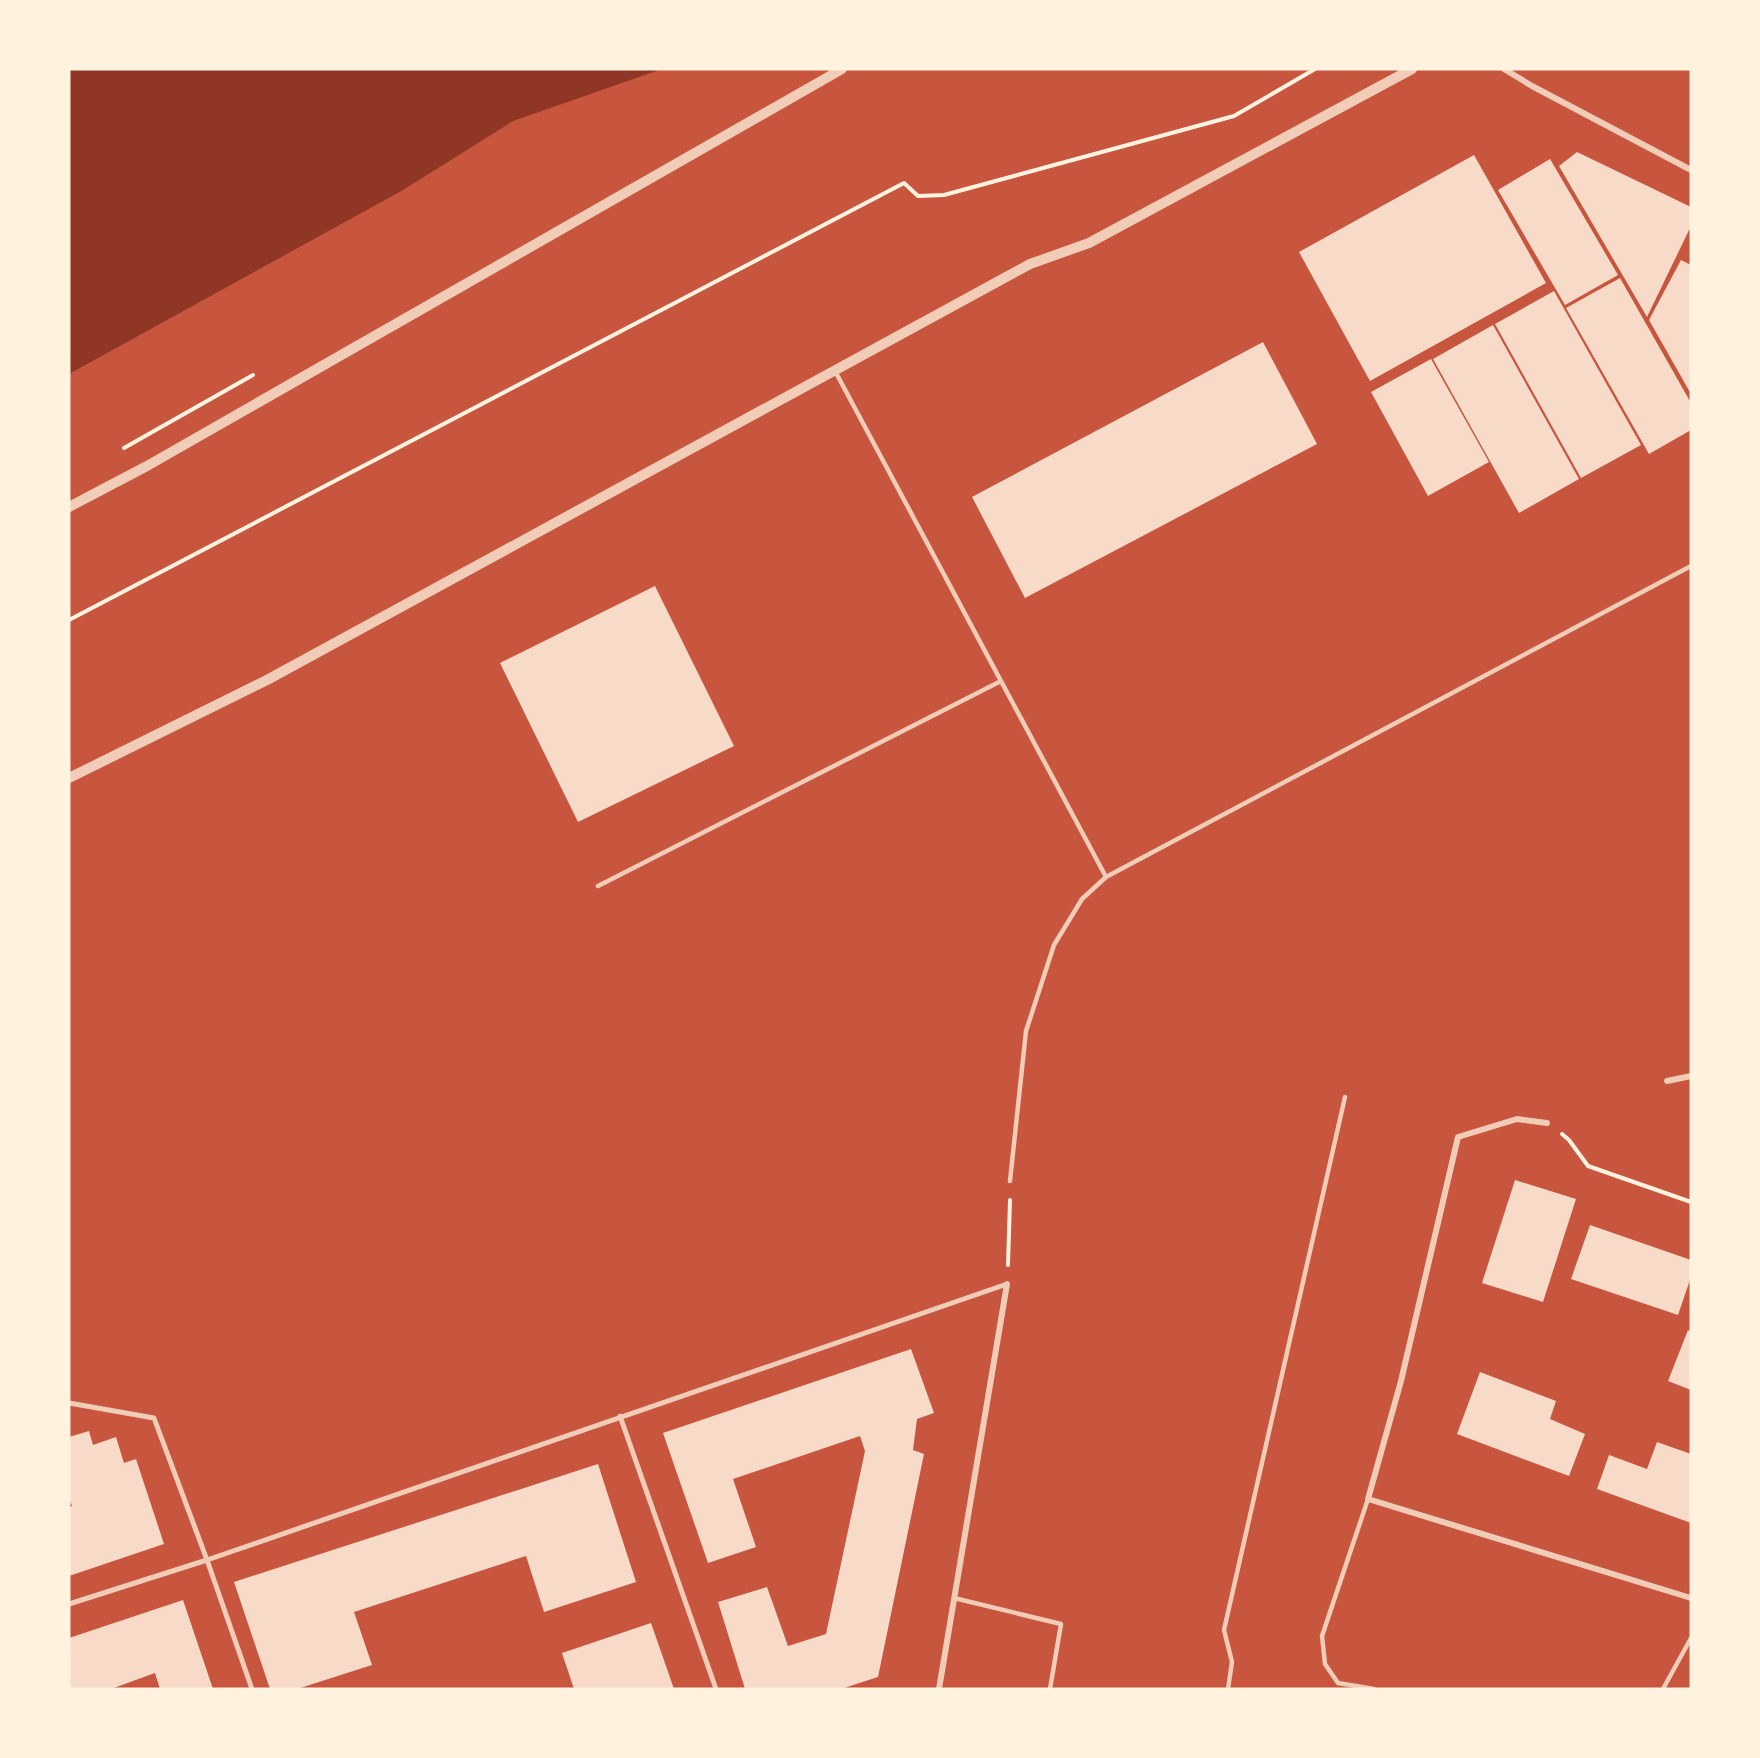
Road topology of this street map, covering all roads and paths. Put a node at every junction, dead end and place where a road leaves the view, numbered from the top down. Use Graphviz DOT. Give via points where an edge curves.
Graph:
graph roads {
  1 [pos="842,69"];
  2 [pos="1315,69"];
  3 [pos="1412,69"];
  4 [pos="1504,69"];
  5 [pos="1691,170"];
  6 [pos="835,371"];
  7 [pos="69,507"];
  8 [pos="1691,566"];
  9 [pos="69,620"];
  10 [pos="1001,681"];
  11 [pos="69,778"];
  12 [pos="1106,877"];
  13 [pos="598,886"];
  14 [pos="1691,1076"];
  15 [pos="1667,1081"];
  16 [pos="1345,1097"];
  17 [pos="1547,1123"];
  18 [pos="1010,1181"];
  19 [pos="1691,1202"];
  20 [pos="1007,1284"];
  21 [pos="69,1403"];
  22 [pos="620,1416"];
  23 [pos="1368,1500"];
  24 [pos="207,1560"];
  25 [pos="954,1598"];
  26 [pos="1691,1598"];
  27 [pos="69,1604"];
  28 [pos="1691,1638"];
  29 [pos="252,1689"];
  30 [pos="716,1689"];
  31 [pos="939,1689"];
  32 [pos="1050,1689"];
  33 [pos="1228,1689"];
  34 [pos="1374,1689"];
  35 [pos="1663,1689"];
  1 -- 7 [label="street"];
  2 -- 9 [label="path" via="1234,116 944,195 918,196 904,183"];
  3 -- 6 [label="street" via="1089,243 1030,264"];
  4 -- 5 [label="street"];
  6 -- 10 [label="lane"];
  6 -- 11 [label="street" via="267,680"];
  8 -- 12 [label="lane"];
  10 -- 12 [label="lane"];
  10 -- 13 [label="lane"];
  12 -- 18 [label="lane" via="1082,899 1054,945 1026,1031"];
  14 -- 15 [label="street"];
  16 -- 33 [label="lane" via="1224,1630 1232,1662"];
  17 -- 19 [label="path" via="1569,1140 1588,1166"];
  17 -- 23 [label="street" via="1516,1119 1458,1137 1401,1381"];
  18 -- 20 [label="path"];
  20 -- 22 [label="street"];
  20 -- 25 [label="street"];
  21 -- 24 [label="street" via="154,1418"];
  22 -- 24 [label="street"];
  22 -- 30 [label="street"];
  23 -- 26 [label="street"];
  23 -- 34 [label="lane" via="1322,1636 1325,1664 1338,1683"];
  24 -- 27 [label="street"];
  24 -- 29 [label="street"];
  25 -- 31 [label="street"];
  25 -- 32 [label="lane" via="1061,1623"];
  28 -- 35 [label="lane"];
}
